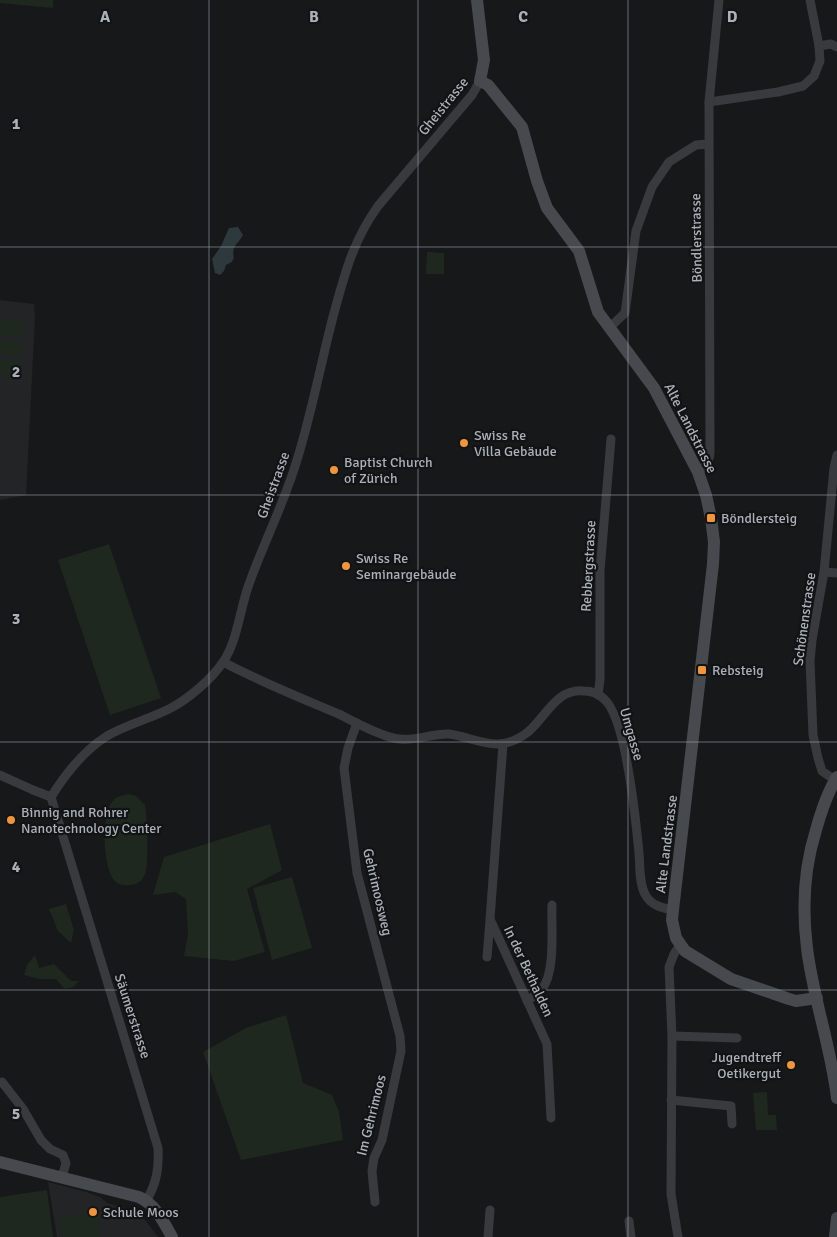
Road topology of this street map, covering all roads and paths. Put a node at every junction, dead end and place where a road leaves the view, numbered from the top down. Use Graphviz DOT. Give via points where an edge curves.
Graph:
graph roads {
  1 [pos="477,0"];
  2 [pos="719,0"];
  3 [pos="810,0"];
  4 [pos="819,46"];
  5 [pos="837,47"];
  6 [pos="480,81"];
  7 [pos="708,102"];
  8 [pos="708,144"];
  9 [pos="609,328"];
  10 [pos="611,440"];
  11 [pos="837,455"];
  12 [pos="698,472"];
  13 [pos="824,572"];
  14 [pos="837,573"];
  15 [pos="223,662"];
  16 [pos="598,695"];
  17 [pos="357,723"];
  18 [pos="503,744"];
  19 [pos="0,774"];
  20 [pos="836,778"];
  21 [pos="51,797"];
  22 [pos="552,905"];
  23 [pos="673,910"];
  24 [pos="490,919"];
  25 [pos="680,945"];
  26 [pos="487,957"];
  27 [pos="817,998"];
  28 [pos="527,1001"];
  29 [pos="400,1036"];
  30 [pos="672,1036"];
  31 [pos="736,1038"];
  32 [pos="2,1082"];
  33 [pos="837,1098"];
  34 [pos="671,1100"];
  35 [pos="550,1118"];
  36 [pos="732,1124"];
  37 [pos="0,1162"];
  38 [pos="62,1177"];
  39 [pos="146,1201"];
  40 [pos="375,1202"];
  41 [pos="490,1210"];
  42 [pos="837,1218"];
  43 [pos="629,1221"];
  44 [pos="172,1237"];
  45 [pos="488,1237"];
  46 [pos="631,1237"];
  47 [pos="678,1237"];
  48 [pos="834,1237"];
  1 -- 6 [label="street" via="484,60"];
  2 -- 7 [label="street, Böndlerstrasse"];
  3 -- 4 [label="street"];
  4 -- 5 [label="street" via="831,44"];
  4 -- 7 [label="street" via="820,61 814,76 803,86"];
  6 -- 9 [label="street, Alte Landstrasse" via="488,85 522,127 547,208 578,251 598,312"];
  6 -- 15 [label="street, Gheistrasse" via="472,96 378,206 353,248 297,461"];
  7 -- 8 [label="street, Böndlerstrasse"];
  8 -- 9 [label="street" via="696,145 669,162 652,187 636,231 625,313"];
  8 -- 12 [label="street, Böndlerstrasse" via="710,453 709,461"];
  9 -- 12 [label="street, Alte Landstrasse" via="654,388"];
  10 -- 16 [label="street, Rebbergstrasse" via="600,571"];
  11 -- 13 [label="street, Schönenstrasse"];
  12 -- 23 [label="street, Alte Landstrasse" via="711,518 713,564"];
  13 -- 14 [label="street"];
  13 -- 20 [label="street, Schönenstrasse" via="810,661 812,726 822,771"];
  15 -- 17 [label="street"];
  15 -- 21 [label="street, Gheistrasse" via="188,696 170,708 92,746 63,777"];
  16 -- 18 [label="street" via="581,690 562,696 529,732"];
  16 -- 23 [label="street, Umgasse" via="612,710 620,735 634,800 644,892 655,905"];
  17 -- 18 [label="street" via="401,739 440,734"];
  17 -- 29 [label="street, Gehrimoosweg" via="344,768 357,873"];
  18 -- 24 [label="street, In der Bethalden"];
  19 -- 21 [label="street"];
  20 -- 27 [label="street" via="818,821 806,874 804,914 807,948"];
  21 -- 39 [label="street, Säumerstrasse" via="158,1148 158,1176"];
  22 -- 28 [label="street" via="548,977 542,988"];
  23 -- 25 [label="street, Alte Landstrasse" via="672,920"];
  24 -- 26 [label="street"];
  24 -- 28 [label="street, In der Bethalden"];
  25 -- 27 [label="street" via="731,979 748,986 789,1000"];
  25 -- 30 [label="street" via="669,967"];
  27 -- 33 [label="street"];
  28 -- 35 [label="street, In der Bethalden" via="547,1044"];
  29 -- 40 [label="street, Im Gehrimoos" via="401,1051 384,1132 372,1171"];
  30 -- 31 [label="street"];
  30 -- 34 [label="street"];
  32 -- 38 [label="street" via="41,1140 50,1149 64,1155 66,1163"];
  34 -- 36 [label="street" via="731,1106"];
  34 -- 47 [label="street" via="671,1194"];
  37 -- 38 [label="street"];
  38 -- 39 [label="street"];
  39 -- 44 [label="street" via="160,1216"];
  41 -- 45 [label="street"];
  42 -- 48 [label="street"];
  43 -- 46 [label="street"];
}
